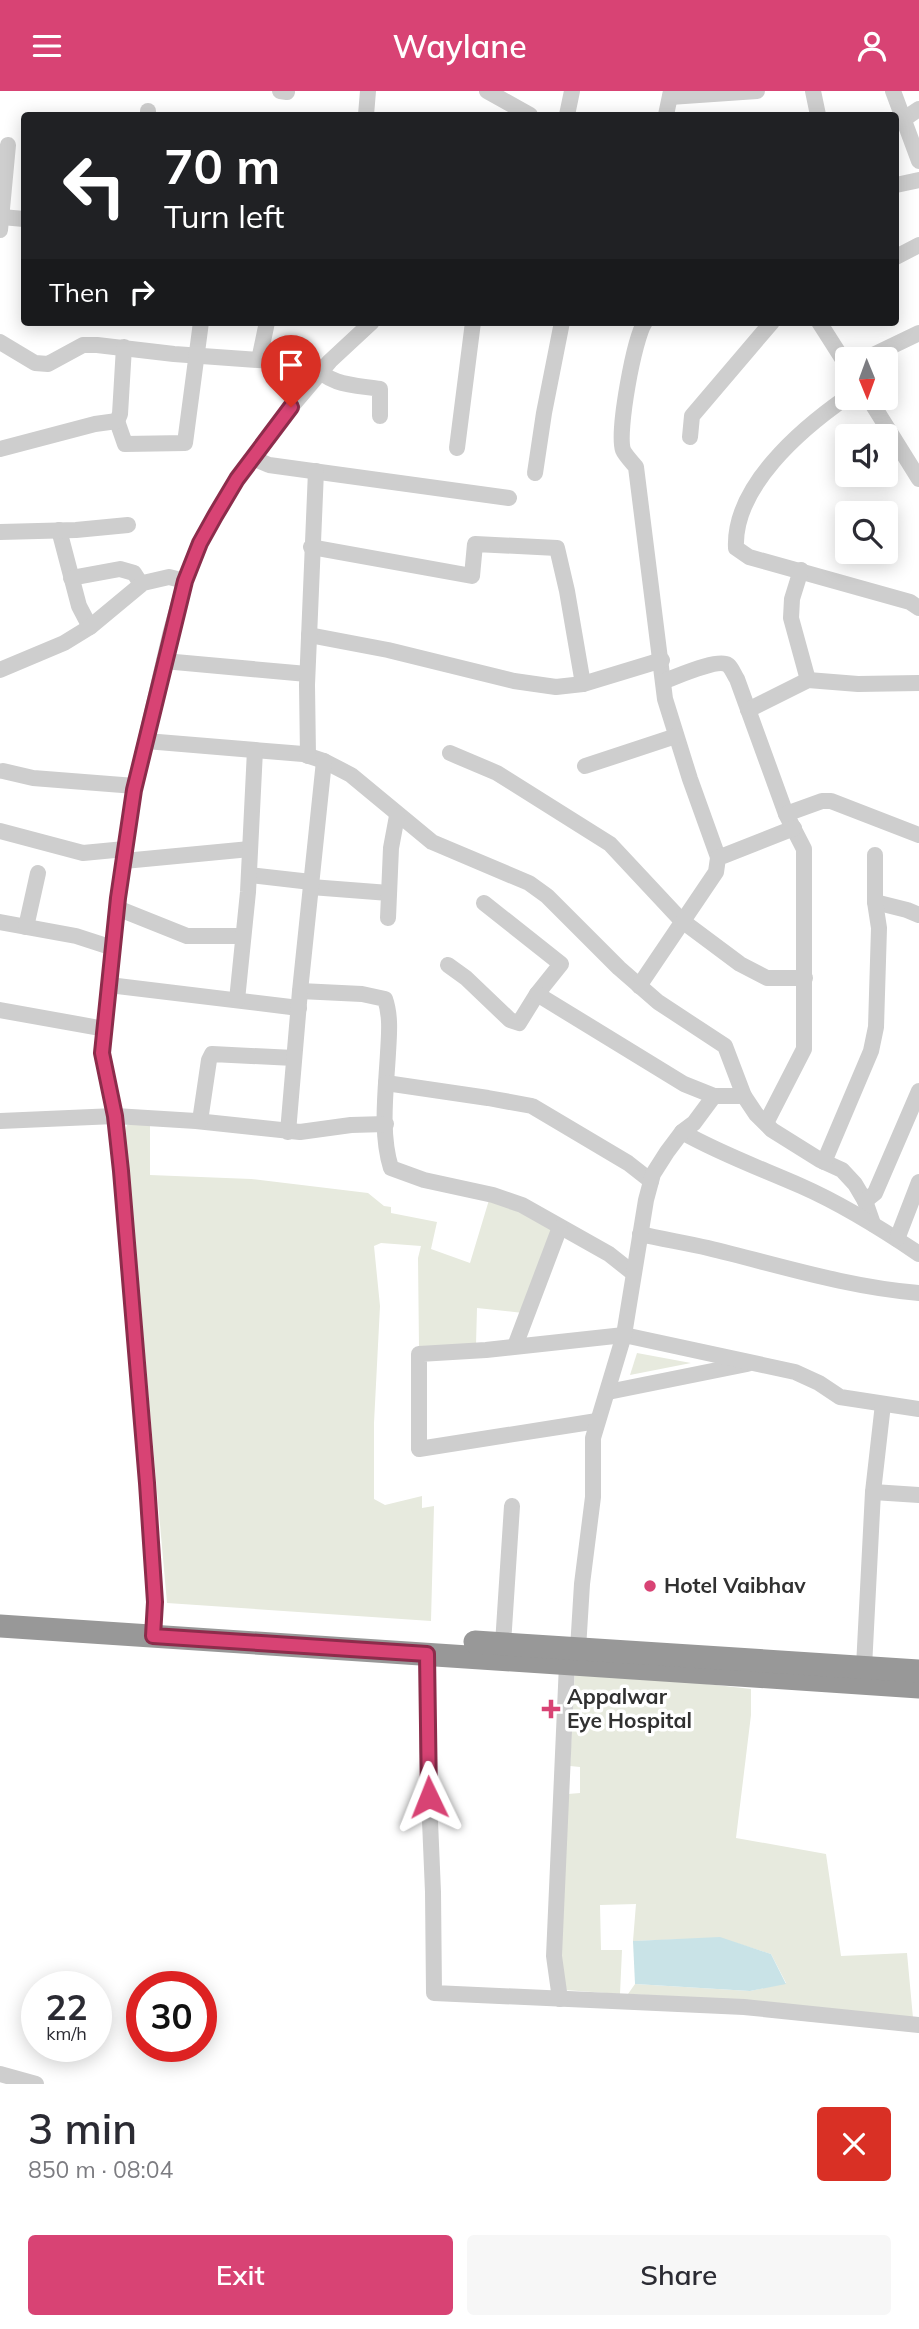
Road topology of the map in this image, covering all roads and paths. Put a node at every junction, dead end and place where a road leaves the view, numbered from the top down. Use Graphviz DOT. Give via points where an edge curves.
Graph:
graph roads {
  1 [pos="368,91"];
  2 [pos="487,91"];
  3 [pos="572,91"];
  4 [pos="757,91"];
  5 [pos="813,91"];
  6 [pos="893,91"];
  7 [pos="671,106"];
  8 [pos="919,109"];
  9 [pos="366,112"];
  10 [pos="525,112"];
  11 [pos="568,112"];
  12 [pos="817,112"];
  13 [pos="904,119"];
  14 [pos="11,145"];
  15 [pos="919,161"];
  16 [pos="919,180"];
  17 [pos="899,184"];
  18 [pos="21,220"];
  19 [pos="1,223"];
  20 [pos="919,245"];
  21 [pos="899,255"];
  22 [pos="200,326"];
  23 [pos="266,326"];
  24 [pos="368,326"];
  25 [pos="472,326"];
  26 [pos="561,326"];
  27 [pos="644,326"];
  28 [pos="769,326"];
  29 [pos="822,326"];
  30 [pos="919,333"];
  31 [pos="0,342"];
  32 [pos="124,347"];
  33 [pos="835,347"];
  34 [pos="890,347"];
  35 [pos="195,355"];
  36 [pos="259,360"];
  37 [pos="320,373"];
  38 [pos="835,405"];
  39 [pos="876,410"];
  40 [pos="380,416"];
  41 [pos="117,421"];
  42 [pos="690,437"];
  43 [pos="457,448"];
  44 [pos="0,449"];
  45 [pos="253,458"];
  46 [pos="316,471"];
  47 [pos="535,473"];
  48 [pos="919,479"];
  49 [pos="509,498"];
  50 [pos="128,525"];
  51 [pos="59,530"];
  52 [pos="0,532"];
  53 [pos="312,547"];
  54 [pos="801,570"];
  55 [pos="71,578"];
  56 [pos="185,581"];
  57 [pos="141,584"];
  58 [pos="919,608"];
  59 [pos="90,628"];
  60 [pos="309,635"];
  61 [pos="662,660"];
  62 [pos="164,661"];
  63 [pos="0,670"];
  64 [pos="307,674"];
  65 [pos="808,680"];
  66 [pos="664,681"];
  67 [pos="919,683"];
  68 [pos="583,684"];
  69 [pos="748,710"];
  70 [pos="676,736"];
  71 [pos="146,741"];
  72 [pos="255,750"];
  73 [pos="450,754"];
  74 [pos="308,755"];
  75 [pos="324,761"];
  76 [pos="585,767"];
  77 [pos="3,771"];
  78 [pos="135,786"];
  79 [pos="397,816"];
  80 [pos="790,821"];
  81 [pos="0,831"];
  82 [pos="919,835"];
  83 [pos="250,849"];
  84 [pos="125,855"];
  85 [pos="875,855"];
  86 [pos="718,857"];
  87 [pos="38,873"];
  88 [pos="248,875"];
  89 [pos="311,884"];
  90 [pos="389,893"];
  91 [pos="875,902"];
  92 [pos="484,903"];
  93 [pos="117,908"];
  94 [pos="919,915"];
  95 [pos="388,918"];
  96 [pos="681,920"];
  97 [pos="0,922"];
  98 [pos="26,927"];
  99 [pos="243,936"];
  100 [pos="113,948"];
  101 [pos="448,965"];
  102 [pos="806,978"];
  103 [pos="109,985"];
  104 [pos="639,986"];
  105 [pos="300,991"];
  106 [pos="537,994"];
  107 [pos="236,1000"];
  108 [pos="299,1008"];
  109 [pos="0,1010"];
  110 [pos="105,1028"];
  111 [pos="294,1058"];
  112 [pos="386,1083"];
  113 [pos="919,1091"];
  114 [pos="714,1096"];
  115 [pos="744,1096"];
  116 [pos="115,1116"];
  117 [pos="0,1121"];
  118 [pos="200,1121"];
  119 [pos="386,1123"];
  120 [pos="766,1123"];
  121 [pos="288,1132"];
  122 [pos="682,1132"];
  123 [pos="824,1162"];
  124 [pos="651,1181"];
  125 [pos="919,1182"];
  126 [pos="865,1201"];
  127 [pos="873,1224"];
  128 [pos="560,1227"];
  129 [pos="640,1234"];
  130 [pos="897,1239"];
  131 [pos="919,1254"];
  132 [pos="633,1273"];
  133 [pos="919,1293"];
  134 [pos="624,1335"];
  135 [pos="515,1346"];
  136 [pos="752,1363"];
  137 [pos="608,1392"];
  138 [pos="883,1404"];
  139 [pos="919,1409"];
  140 [pos="597,1421"];
  141 [pos="873,1492"];
  142 [pos="919,1495"];
  143 [pos="512,1506"];
  144 [pos="0,1610"];
  145 [pos="0,1626"];
  146 [pos="154,1629"];
  147 [pos="503,1644"];
  148 [pos="427,1654"];
  149 [pos="573,1656"];
  150 [pos="864,1667"];
  151 [pos="919,1671"];
  152 [pos="919,1687"];
  153 [pos="560,1999"];
  154 [pos="919,2025"];
  155 [pos="0,2074"];
  156 [pos="36,2084"];
  1 -- 9 [label="street"];
  2 -- 10 [label="street"];
  3 -- 11 [label="street"];
  4 -- 7 [label="street"];
  5 -- 12 [label="street"];
  6 -- 13 [label="street"];
  8 -- 13 [label="street"];
  13 -- 15 [label="street"];
  14 -- 19 [label="street"];
  16 -- 17 [label="street"];
  18 -- 19 [label="street"];
  20 -- 21 [label="street"];
  22 -- 35 [label="street"];
  23 -- 36 [label="street"];
  24 -- 37 [label="street"];
  25 -- 43 [label="street"];
  26 -- 47 [label="street"];
  27 -- 61 [label="street" via="635,349 622,432 623,450 636,467"];
  28 -- 42 [label="street" via="692,416"];
  29 -- 33 [label="street"];
  30 -- 34 [label="street"];
  31 -- 32 [label="street" via="35,363 48,365 83,345"];
  32 -- 35 [label="street"];
  32 -- 41 [label="street"];
  35 -- 36 [label="street"];
  35 -- 41 [label="street" via="185,443 125,445"];
  36 -- 37 [label="street" via="314,364"];
  37 -- 40 [label="street" via="336,382 380,389"];
  37 -- 45 [label="street"];
  38 -- 54 [label="street" via="782,451 751,492 736,533 736,548 749,557"];
  39 -- 48 [label="street"];
  41 -- 44 [label="street"];
  45 -- 46 [label="street"];
  45 -- 56 [label="street" via="200,543"];
  46 -- 49 [label="street"];
  46 -- 53 [label="street"];
  50 -- 51 [label="street"];
  51 -- 52 [label="street"];
  51 -- 55 [label="street"];
  53 -- 60 [label="street"];
  53 -- 68 [label="street" via="472,576 475,544 557,548"];
  54 -- 58 [label="street"];
  54 -- 65 [label="street" via="791,618"];
  55 -- 57 [label="street" via="120,569 134,573"];
  55 -- 59 [label="street"];
  56 -- 57 [label="street" via="169,577"];
  56 -- 62 [label="street"];
  57 -- 59 [label="street"];
  59 -- 63 [label="street"];
  60 -- 64 [label="street"];
  60 -- 68 [label="street" via="514,681 556,687"];
  61 -- 66 [label="street"];
  61 -- 68 [label="street"];
  62 -- 64 [label="street"];
  62 -- 71 [label="street"];
  64 -- 74 [label="street"];
  65 -- 67 [label="street"];
  65 -- 69 [label="street"];
  66 -- 69 [label="street" via="723,663 737,679"];
  66 -- 70 [label="street"];
  69 -- 80 [label="street"];
  70 -- 76 [label="street"];
  70 -- 86 [label="street"];
  71 -- 72 [label="street"];
  71 -- 78 [label="street"];
  72 -- 74 [label="street"];
  72 -- 83 [label="street"];
  73 -- 96 [label="street" via="497,773 610,844"];
  74 -- 75 [label="street"];
  75 -- 79 [label="street" via="351,775"];
  75 -- 89 [label="street"];
  77 -- 78 [label="street" via="33,778"];
  78 -- 84 [label="street"];
  79 -- 90 [label="street"];
  79 -- 104 [label="street" via="432,842 530,883"];
  80 -- 82 [label="street" via="822,801 831,801"];
  80 -- 86 [label="street"];
  80 -- 102 [label="street" via="804,849"];
  81 -- 84 [label="street" via="83,852"];
  83 -- 84 [label="street"];
  83 -- 88 [label="street"];
  84 -- 93 [label="street"];
  85 -- 91 [label="street"];
  86 -- 96 [label="street" via="716,872"];
  87 -- 98 [label="street"];
  88 -- 89 [label="street"];
  88 -- 99 [label="street"];
  89 -- 90 [label="street"];
  89 -- 105 [label="street"];
  90 -- 95 [label="street"];
  91 -- 94 [label="street"];
  91 -- 123 [label="street" via="879,928 876,1027 871,1051"];
  92 -- 106 [label="street" via="561,964"];
  93 -- 99 [label="street" via="187,936"];
  93 -- 100 [label="street"];
  96 -- 102 [label="street" via="767,978"];
  96 -- 104 [label="street"];
  97 -- 98 [label="street"];
  98 -- 100 [label="street"];
  99 -- 107 [label="street"];
  100 -- 103 [label="street"];
  101 -- 106 [label="street" via="519,1023"];
  102 -- 120 [label="street" via="804,1049"];
  103 -- 107 [label="street"];
  103 -- 110 [label="street"];
  104 -- 115 [label="street" via="725,1046"];
  105 -- 108 [label="street"];
  105 -- 112 [label="street" via="386,999"];
  106 -- 114 [label="street" via="684,1084"];
  107 -- 108 [label="street"];
  108 -- 111 [label="street"];
  109 -- 110 [label="street"];
  110 -- 116 [label="street" via="102,1053"];
  111 -- 118 [label="street" via="212,1054"];
  111 -- 121 [label="street"];
  112 -- 119 [label="street"];
  112 -- 124 [label="street" via="532,1106"];
  113 -- 126 [label="street" via="875,1193"];
  114 -- 115 [label="street"];
  114 -- 122 [label="street"];
  115 -- 120 [label="street"];
  116 -- 117 [label="street"];
  116 -- 118 [label="street"];
  116 -- 146 [label="street" via="147,1483"];
  118 -- 121 [label="street"];
  119 -- 121 [label="street"];
  119 -- 128 [label="street" via="391,1168 512,1201"];
  120 -- 123 [label="street"];
  122 -- 124 [label="street"];
  122 -- 127 [label="street"];
  123 -- 126 [label="street" via="842,1170"];
  124 -- 129 [label="street"];
  125 -- 130 [label="street"];
  126 -- 127 [label="street"];
  127 -- 130 [label="street"];
  128 -- 132 [label="street"];
  128 -- 135 [label="street"];
  129 -- 132 [label="street"];
  129 -- 133 [label="street" via="832,1281"];
  130 -- 131 [label="street"];
  132 -- 134 [label="street"];
  134 -- 135 [label="street"];
  134 -- 136 [label="street"];
  134 -- 137 [label="street"];
  135 -- 140 [label="street" via="419,1354 419,1449"];
  136 -- 137 [label="street"];
  136 -- 138 [label="street" via="794,1372 840,1397"];
  137 -- 140 [label="street"];
  138 -- 139 [label="street"];
  138 -- 141 [label="street"];
  140 -- 149 [label="street" via="593,1497"];
  141 -- 142 [label="street"];
  141 -- 150 [label="street"];
  143 -- 147 [label="street"];
  144 -- 146 [label="highway"];
  145 -- 146 [label="highway"];
  146 -- 147 [label="highway"];
  146 -- 148 [label="highway"];
  147 -- 149 [label="highway"];
  148 -- 149 [label="highway"];
  148 -- 153 [label="street" via="434,1993"];
  149 -- 150 [label="highway"];
  149 -- 152 [label="highway"];
  149 -- 153 [label="street" via="554,1956"];
  150 -- 151 [label="highway"];
  153 -- 154 [label="street" via="744,2007"];
  155 -- 156 [label="street"];
}
